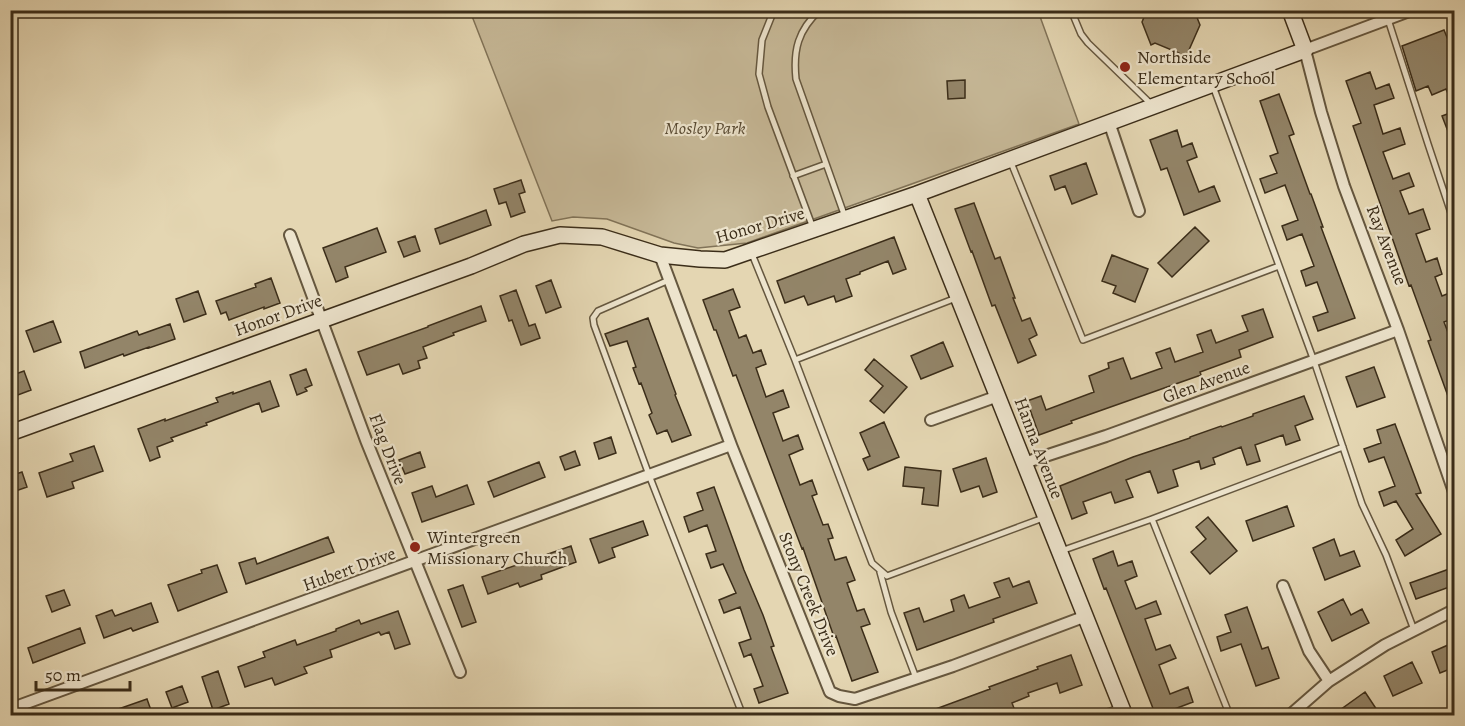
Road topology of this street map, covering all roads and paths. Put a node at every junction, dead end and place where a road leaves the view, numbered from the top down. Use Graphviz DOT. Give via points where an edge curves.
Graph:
graph roads {
  1 [pos="774,10"];
  2 [pos="804,10"];
  3 [pos="820,10"];
  4 [pos="1071,10"];
  5 [pos="1290,10"];
  6 [pos="1412,10"];
  7 [pos="1386,15"];
  8 [pos="812,18"];
  9 [pos="1305,50"];
  10 [pos="1212,84"];
  11 [pos="1153,106"];
  12 [pos="1109,122"];
  13 [pos="1010,159"];
  14 [pos="826,164"];
  15 [pos="793,176"];
  16 [pos="916,194"];
  17 [pos="1139,211"];
  18 [pos="846,219"];
  19 [pos="1455,222"];
  20 [pos="813,230"];
  21 [pos="290,236"];
  22 [pos="751,251"];
  23 [pos="660,255"];
  24 [pos="1279,266"];
  25 [pos="670,280"];
  26 [pos="958,297"];
  27 [pos="322,320"];
  28 [pos="1398,330"];
  29 [pos="795,360"];
  30 [pos="1314,361"];
  31 [pos="998,396"];
  32 [pos="931,420"];
  33 [pos="10,434"];
  34 [pos="731,445"];
  35 [pos="1343,447"];
  36 [pos="1024,463"];
  37 [pos="649,475"];
  38 [pos="1455,492"];
  39 [pos="1045,517"];
  40 [pos="1152,519"];
  41 [pos="1059,551"];
  42 [pos="415,562"];
  43 [pos="880,570"];
  44 [pos="1283,586"];
  45 [pos="1455,610"];
  46 [pos="1086,616"];
  47 [pos="1414,630"];
  48 [pos="460,672"];
  49 [pos="916,678"];
  50 [pos="1329,681"];
  51 [pos="10,709"];
  52 [pos="1124,711"];
  53 [pos="743,716"];
  54 [pos="1094,716"];
  55 [pos="1230,716"];
  56 [pos="1290,716"];
  1 -- 15 [label="lane" via="762,40 759,74"];
  2 -- 8 [label="lane"];
  3 -- 8 [label="lane"];
  4 -- 11 [label="lane" via="1088,43"];
  5 -- 9 [label="street, Ray Avenue"];
  6 -- 7 [label="street, Honor Drive"];
  7 -- 9 [label="street, Honor Drive"];
  7 -- 19 [label="lane"];
  8 -- 14 [label="lane" via="802,31 794,62 796,79"];
  9 -- 10 [label="street, Honor Drive"];
  9 -- 28 [label="street, Ray Avenue" via="1344,186"];
  10 -- 11 [label="street, Honor Drive"];
  10 -- 24 [label="lane"];
  11 -- 12 [label="street, Honor Drive"];
  12 -- 13 [label="street, Honor Drive"];
  12 -- 17 [label="street"];
  13 -- 16 [label="street, Honor Drive"];
  13 -- 24 [label="lane" via="1083,340"];
  14 -- 15 [label="lane"];
  14 -- 18 [label="lane"];
  15 -- 20 [label="lane"];
  16 -- 18 [label="street, Honor Drive"];
  16 -- 26 [label="street, Hanna Avenue"];
  18 -- 20 [label="street, Honor Drive"];
  20 -- 22 [label="street, Honor Drive"];
  21 -- 27 [label="street, Flag Drive"];
  22 -- 23 [label="street, Honor Drive" via="725,260"];
  22 -- 29 [label="lane"];
  23 -- 25 [label="street, Stony Creek Drive"];
  23 -- 27 [label="street, Honor Drive" via="602,237 560,235 524,244"];
  24 -- 30 [label="lane"];
  25 -- 34 [label="street, Stony Creek Drive"];
  25 -- 37 [label="lane" via="598,311 593,318"];
  26 -- 29 [label="lane"];
  26 -- 31 [label="street, Hanna Avenue"];
  27 -- 33 [label="street, Honor Drive"];
  27 -- 42 [label="street, Flag Drive"];
  28 -- 30 [label="street, Glen Avenue"];
  28 -- 38 [label="street, Ray Avenue"];
  29 -- 43 [label="lane" via="872,563"];
  30 -- 35 [label="lane"];
  30 -- 36 [label="street, Glen Avenue"];
  31 -- 32 [label="street"];
  31 -- 36 [label="street, Hanna Avenue"];
  34 -- 37 [label="street, Hubert Drive"];
  34 -- 49 [label="street, Stony Creek Drive" via="830,692 855,699"];
  35 -- 40 [label="lane"];
  35 -- 47 [label="lane"];
  36 -- 39 [label="street, Hanna Avenue"];
  37 -- 42 [label="street, Hubert Drive"];
  37 -- 53 [label="lane"];
  39 -- 41 [label="street, Hanna Avenue"];
  39 -- 43 [label="lane" via="887,576"];
  40 -- 41 [label="lane"];
  40 -- 55 [label="lane"];
  41 -- 46 [label="street, Hanna Avenue"];
  42 -- 48 [label="street, Flag Drive"];
  42 -- 51 [label="street, Hubert Drive"];
  43 -- 49 [label="lane"];
  44 -- 50 [label="street" via="1309,651"];
  45 -- 47 [label="street"];
  46 -- 49 [label="street, Stony Creek Drive"];
  46 -- 52 [label="street, Hanna Avenue"];
  47 -- 50 [label="street"];
  50 -- 56 [label="street"];
  52 -- 54 [label="lane"];
}
